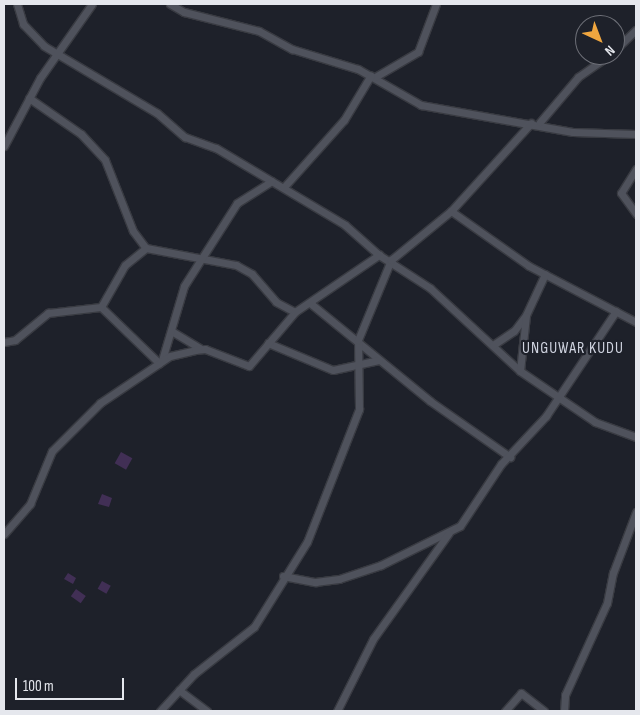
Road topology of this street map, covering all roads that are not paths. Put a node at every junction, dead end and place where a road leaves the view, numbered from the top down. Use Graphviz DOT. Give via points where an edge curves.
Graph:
graph roads {
  1 [pos="17,4"];
  2 [pos="92,4"];
  3 [pos="170,4"];
  4 [pos="436,4"];
  5 [pos="636,30"];
  6 [pos="625,40"];
  7 [pos="55,54"];
  8 [pos="595,65"];
  9 [pos="373,76"];
  10 [pos="29,98"];
  11 [pos="540,122"];
  12 [pos="531,123"];
  13 [pos="636,134"];
  14 [pos="4,146"];
  15 [pos="636,169"];
  16 [pos="272,181"];
  17 [pos="284,187"];
  18 [pos="450,211"];
  19 [pos="636,214"];
  20 [pos="146,248"];
  21 [pos="379,255"];
  22 [pos="203,258"];
  23 [pos="391,260"];
  24 [pos="545,274"];
  25 [pos="310,302"];
  26 [pos="101,307"];
  27 [pos="616,311"];
  28 [pos="294,312"];
  29 [pos="526,315"];
  30 [pos="636,322"];
  31 [pos="173,332"];
  32 [pos="358,340"];
  33 [pos="4,342"];
  34 [pos="268,343"];
  35 [pos="492,345"];
  36 [pos="201,349"];
  37 [pos="379,360"];
  38 [pos="160,362"];
  39 [pos="358,366"];
  40 [pos="520,371"];
  41 [pos="559,396"];
  42 [pos="636,436"];
  43 [pos="510,457"];
  44 [pos="636,512"];
  45 [pos="450,532"];
  46 [pos="634,532"];
  47 [pos="4,534"];
  48 [pos="283,576"];
  49 [pos="179,690"];
  50 [pos="160,711"];
  51 [pos="207,711"];
  52 [pos="338,711"];
  53 [pos="504,711"];
  54 [pos="544,711"];
  55 [pos="564,711"];
  1 -- 7 [label="street" via="23,24"];
  2 -- 7 [label="street"];
  3 -- 9 [label="street" via="184,12 259,31 292,49"];
  4 -- 9 [label="street" via="418,52"];
  5 -- 6 [label="street"];
  7 -- 10 [label="street"];
  7 -- 16 [label="street" via="157,112 185,137 216,148"];
  8 -- 11 [label="street" via="578,77"];
  9 -- 12 [label="street" via="421,105"];
  9 -- 17 [label="street" via="344,120"];
  10 -- 14 [label="street"];
  10 -- 20 [label="street" via="81,134 105,160 133,231"];
  11 -- 12 [label="street"];
  11 -- 13 [label="street" via="583,133"];
  12 -- 18 [label="street"];
  15 -- 19 [label="street" via="621,193"];
  16 -- 17 [label="street"];
  16 -- 22 [label="street" via="238,203"];
  17 -- 21 [label="street" via="345,225"];
  18 -- 23 [label="street"];
  18 -- 24 [label="street"];
  20 -- 22 [label="street"];
  20 -- 26 [label="street" via="125,265"];
  21 -- 23 [label="street"];
  21 -- 25 [label="street"];
  22 -- 28 [label="street" via="252,274 269,296"];
  22 -- 31 [label="street" via="179,297"];
  23 -- 32 [label="street"];
  23 -- 35 [label="street"];
  24 -- 27 [label="street"];
  24 -- 29 [label="street"];
  25 -- 28 [label="street"];
  25 -- 32 [label="street"];
  26 -- 33 [label="street" via="48,313 15,340"];
  26 -- 38 [label="street"];
  27 -- 30 [label="street"];
  27 -- 41 [label="street"];
  28 -- 34 [label="street"];
  29 -- 35 [label="street" via="514,331"];
  29 -- 40 [label="street"];
  31 -- 36 [label="street"];
  31 -- 38 [label="street"];
  32 -- 37 [label="street"];
  32 -- 39 [label="street"];
  34 -- 36 [label="street" via="257,360 245,367"];
  34 -- 39 [label="street" via="326,369"];
  35 -- 40 [label="street"];
  36 -- 38 [label="street"];
  37 -- 39 [label="street"];
  37 -- 43 [label="street"];
  38 -- 47 [label="street" via="100,402 68,434 45,462 30,504"];
  39 -- 48 [label="street" via="358,408 330,492 307,542"];
  40 -- 41 [label="street"];
  41 -- 42 [label="street" via="595,422"];
  41 -- 43 [label="street"];
  43 -- 45 [label="street" via="486,485 469,515"];
  44 -- 46 [label="street"];
  45 -- 48 [label="street" via="338,579 315,582"];
  45 -- 52 [label="street" via="373,639"];
  46 -- 55 [label="street" via="612,573 607,603 565,695"];
  48 -- 49 [label="street" via="254,627"];
  49 -- 50 [label="street"];
  49 -- 51 [label="street"];
  53 -- 54 [label="street" via="521,693"];
}
